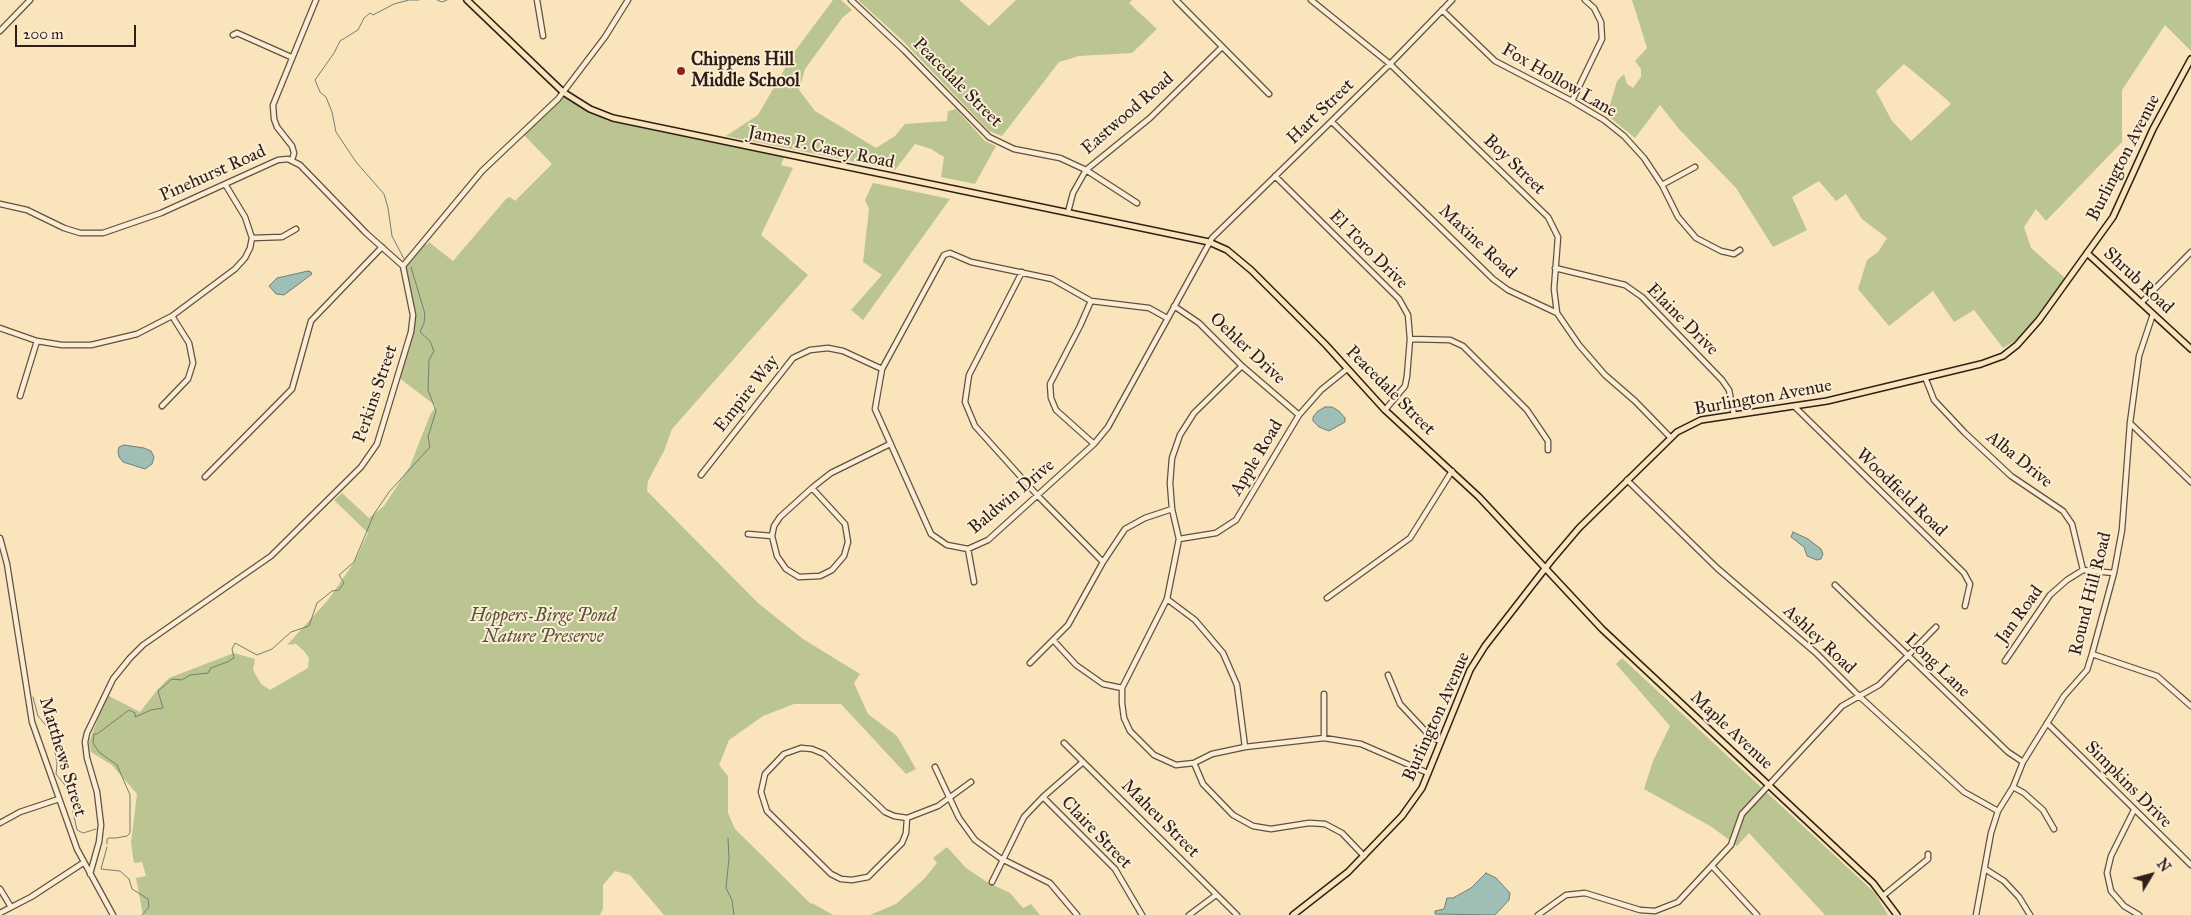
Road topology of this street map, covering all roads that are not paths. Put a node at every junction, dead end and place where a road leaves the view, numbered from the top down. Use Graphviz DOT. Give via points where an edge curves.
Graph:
graph roads {
  1 [pos="30,0"];
  2 [pos="316,0"];
  3 [pos="467,0"];
  4 [pos="536,0"];
  5 [pos="628,0"];
  6 [pos="851,0"];
  7 [pos="1176,0"];
  8 [pos="1311,0"];
  9 [pos="1452,0"];
  10 [pos="1584,0"];
  11 [pos="1442,10"];
  12 [pos="0,31"];
  13 [pos="233,35"];
  14 [pos="544,36"];
  15 [pos="1222,47"];
  16 [pos="291,57"];
  17 [pos="2191,59"];
  18 [pos="1390,64"];
  19 [pos="563,92"];
  20 [pos="1269,94"];
  21 [pos="1572,101"];
  22 [pos="1332,122"];
  23 [pos="292,160"];
  24 [pos="1696,167"];
  25 [pos="1086,170"];
  26 [pos="1275,176"];
  27 [pos="225,184"];
  28 [pos="1662,185"];
  29 [pos="1137,203"];
  30 [pos="0,204"];
  31 [pos="1068,212"];
  32 [pos="296,230"];
  33 [pos="252,238"];
  34 [pos="1209,242"];
  35 [pos="382,247"];
  36 [pos="1740,250"];
  37 [pos="2191,252"];
  38 [pos="2087,253"];
  39 [pos="403,266"];
  40 [pos="1555,268"];
  41 [pos="1022,272"];
  42 [pos="1091,300"];
  43 [pos="2142,302"];
  44 [pos="1174,306"];
  45 [pos="1557,314"];
  46 [pos="2153,314"];
  47 [pos="172,316"];
  48 [pos="1167,318"];
  49 [pos="0,328"];
  50 [pos="1410,338"];
  51 [pos="36,341"];
  52 [pos="2191,349"];
  53 [pos="1242,366"];
  54 [pos="882,369"];
  55 [pos="1347,369"];
  56 [pos="1925,377"];
  57 [pos="20,396"];
  58 [pos="162,406"];
  59 [pos="1795,407"];
  60 [pos="1384,410"];
  61 [pos="1734,414"];
  62 [pos="1299,416"];
  63 [pos="2130,423"];
  64 [pos="1670,437"];
  65 [pos="890,444"];
  66 [pos="1094,444"];
  67 [pos="1548,450"];
  68 [pos="1452,471"];
  69 [pos="701,476"];
  70 [pos="205,477"];
  71 [pos="1627,480"];
  72 [pos="2191,482"];
  73 [pos="812,488"];
  74 [pos="1038,496"];
  75 [pos="1172,509"];
  76 [pos="748,534"];
  77 [pos="772,536"];
  78 [pos="0,538"];
  79 [pos="1178,539"];
  80 [pos="968,550"];
  81 [pos="1103,562"];
  82 [pos="1546,567"];
  83 [pos="2083,570"];
  84 [pos="2114,573"];
  85 [pos="974,582"];
  86 [pos="1835,585"];
  87 [pos="1327,598"];
  88 [pos="1167,599"];
  89 [pos="1965,606"];
  90 [pos="1936,627"];
  91 [pos="1054,641"];
  92 [pos="2092,654"];
  93 [pos="1907,656"];
  94 [pos="2004,661"];
  95 [pos="1030,663"];
  96 [pos="1388,675"];
  97 [pos="1122,688"];
  98 [pos="1324,694"];
  99 [pos="1859,696"];
  100 [pos="2191,706"];
  101 [pos="2047,723"];
  102 [pos="1324,738"];
  103 [pos="1440,741"];
  104 [pos="1064,743"];
  105 [pos="1245,747"];
  106 [pos="1083,762"];
  107 [pos="1194,762"];
  108 [pos="2024,762"];
  109 [pos="935,767"];
  110 [pos="1428,773"];
  111 [pos="971,782"];
  112 [pos="1769,785"];
  113 [pos="2013,787"];
  114 [pos="950,798"];
  115 [pos="1043,798"];
  116 [pos="59,799"];
  117 [pos="2134,810"];
  118 [pos="1998,811"];
  119 [pos="907,818"];
  120 [pos="0,823"];
  121 [pos="2054,828"];
  122 [pos="1928,854"];
  123 [pos="1364,856"];
  124 [pos="1003,860"];
  125 [pos="83,863"];
  126 [pos="2191,865"];
  127 [pos="1712,866"];
  128 [pos="1985,869"];
  129 [pos="90,874"];
  130 [pos="992,882"];
  131 [pos="0,890"];
  132 [pos="1216,895"];
  133 [pos="1884,895"];
  134 [pos="11,907"];
  135 [pos="1656,913"];
  136 [pos="0,914"];
  137 [pos="113,915"];
  138 [pos="1077,915"];
  139 [pos="1142,915"];
  140 [pos="1189,915"];
  141 [pos="1237,915"];
  142 [pos="1293,915"];
  143 [pos="1538,915"];
  144 [pos="1756,915"];
  145 [pos="1897,915"];
  146 [pos="1976,915"];
  147 [pos="2030,915"];
  148 [pos="2139,915"];
  1 -- 12 [label="street"];
  2 -- 16 [label="street"];
  3 -- 19 [label="main road, James P. Casey Road"];
  4 -- 14 [label="street"];
  5 -- 19 [label="street" via="605,37"];
  6 -- 25 [label="street, Peacedale Street" via="989,137 1014,149 1060,158"];
  7 -- 15 [label="street"];
  8 -- 18 [label="street, Boy Street"];
  9 -- 11 [label="street, Hart Street"];
  10 -- 21 [label="street" via="1594,8 1603,31"];
  11 -- 18 [label="street, Hart Street"];
  11 -- 21 [label="street, Fox Hollow Lane" via="1495,61"];
  13 -- 16 [label="street" via="237,33"];
  15 -- 20 [label="street"];
  15 -- 25 [label="street, Eastwood Road" via="1150,118"];
  16 -- 23 [label="street" via="275,97 273,111 277,127 292,146"];
  17 -- 38 [label="main road, Burlington Avenue" via="2153,129 2113,217"];
  18 -- 22 [label="street, Hart Street"];
  18 -- 40 [label="street, Boy Street" via="1548,217 1558,237"];
  19 -- 31 [label="main road, James P. Casey Road" via="597,112 629,122"];
  19 -- 39 [label="street" via="489,164"];
  21 -- 28 [label="street, Fox Hollow Lane" via="1624,136"];
  22 -- 26 [label="street, Hart Street"];
  22 -- 45 [label="street, Maxine Road" via="1493,278 1508,290"];
  23 -- 27 [label="street, Pinehurst Road" via="278,160"];
  23 -- 35 [label="street, Pinehurst Road"];
  24 -- 28 [label="street"];
  25 -- 29 [label="street, Peacedale Street"];
  25 -- 31 [label="street, Eastwood Road" via="1072,193"];
  26 -- 34 [label="street, Hart Street"];
  26 -- 50 [label="street, El Toro Drive" via="1399,299 1408,314"];
  27 -- 30 [label="street, Pinehurst Road" via="161,213 94,234 64,228 27,210"];
  27 -- 33 [label="street" via="245,217"];
  28 -- 36 [label="street, Fox Hollow Lane" via="1681,223 1696,238 1721,252 1734,254"];
  31 -- 34 [label="main road, James P. Casey Road"];
  32 -- 33 [label="street" via="282,236"];
  33 -- 47 [label="street" via="245,258 235,269"];
  34 -- 44 [label="street, Baldwin Drive"];
  34 -- 55 [label="main road, Peacedale Street" via="1227,250 1251,270"];
  35 -- 39 [label="street, Pinehurst Road"];
  35 -- 70 [label="street" via="310,321 292,389"];
  37 -- 43 [label="street"];
  38 -- 43 [label="main road, Shrub Road"];
  38 -- 56 [label="main road, Burlington Avenue" via="2033,328 2011,350 1992,361"];
  39 -- 129 [label="street, Perkins Street" via="413,315 411,332 376,444 361,468 271,556 136,651 109,687 85,742 101,825"];
  40 -- 45 [label="street, Boy Street"];
  40 -- 61 [label="street, Elaine Drive" via="1625,285 1642,297 1722,380 1729,390"];
  41 -- 42 [label="street" via="1052,279"];
  41 -- 54 [label="street, Baldwin Drive" via="947,254 941,259"];
  41 -- 74 [label="street" via="969,375 965,402 975,426"];
  42 -- 48 [label="street" via="1149,308"];
  42 -- 66 [label="street" via="1050,384 1056,410"];
  43 -- 46 [label="main road, Shrub Road"];
  44 -- 48 [label="street, Baldwin Drive"];
  44 -- 53 [label="street, Oehler Drive" via="1200,323"];
  45 -- 64 [label="street, Maxine Road" via="1605,375 1635,400"];
  46 -- 52 [label="main road, Shrub Road"];
  46 -- 63 [label="street, Round Hill Road" via="2140,356"];
  47 -- 51 [label="street" via="137,334 91,345"];
  47 -- 58 [label="street" via="189,343 193,363 188,379"];
  48 -- 66 [label="street, Baldwin Drive" via="1108,427"];
  49 -- 51 [label="street"];
  50 -- 60 [label="street, El Toro Drive" via="1405,386"];
  50 -- 67 [label="street" via="1450,340 1463,346 1527,410 1548,441"];
  51 -- 57 [label="street"];
  53 -- 62 [label="street, Oehler Drive"];
  53 -- 75 [label="street" via="1194,413 1180,434 1172,458"];
  54 -- 65 [label="street, Baldwin Drive" via="875,408"];
  54 -- 69 [label="street, Empire Way" via="843,351 828,348 810,350 793,358"];
  55 -- 60 [label="main road, Peacedale Street"];
  55 -- 62 [label="street, Apple Road" via="1321,390"];
  56 -- 59 [label="main road, Burlington Avenue"];
  56 -- 83 [label="street, Alba Drive" via="1934,400 1965,433 2011,476 2063,511 2072,524"];
  59 -- 61 [label="main road, Burlington Avenue"];
  59 -- 89 [label="street, Woodfield Road" via="1964,573 1970,584"];
  60 -- 68 [label="main road, Peacedale Street"];
  61 -- 64 [label="main road, Burlington Avenue" via="1693,422"];
  62 -- 79 [label="street, Apple Road" via="1236,520 1216,532"];
  63 -- 72 [label="street"];
  63 -- 84 [label="street, Round Hill Road" via="2122,530"];
  64 -- 71 [label="main road, Burlington Avenue"];
  65 -- 73 [label="street" via="831,473"];
  65 -- 80 [label="street, Baldwin Drive" via="931,534 947,545"];
  66 -- 74 [label="street, Baldwin Drive"];
  68 -- 82 [label="main road, Peacedale Street"];
  68 -- 87 [label="street" via="1410,538"];
  71 -- 82 [label="main road, Burlington Avenue"];
  71 -- 99 [label="street, Ashley Road" via="1717,568 1816,653"];
  73 -- 77 [label="street" via="780,516"];
  73 -- 77 [label="street" via="845,524 848,542 844,556 832,570 820,576 799,577 786,569 777,556"];
  74 -- 80 [label="street, Baldwin Drive" via="988,540"];
  74 -- 81 [label="street"];
  75 -- 79 [label="street"];
  75 -- 81 [label="street" via="1125,529"];
  76 -- 77 [label="street"];
  78 -- 116 [label="street, Matthews Street" via="32,722"];
  79 -- 88 [label="street"];
  80 -- 85 [label="street"];
  81 -- 91 [label="street" via="1080,606"];
  82 -- 103 [label="main road, Burlington Avenue" via="1474,663"];
  82 -- 112 [label="main road, Maple Avenue" via="1602,628"];
  83 -- 84 [label="street"];
  83 -- 94 [label="street, Jan Road" via="2050,595"];
  84 -- 92 [label="street, Round Hill Road"];
  86 -- 93 [label="street, Long Lane"];
  88 -- 97 [label="street"];
  88 -- 105 [label="street" via="1195,620 1224,653 1237,685"];
  90 -- 93 [label="street"];
  91 -- 95 [label="street"];
  91 -- 97 [label="street" via="1076,665 1103,684"];
  92 -- 100 [label="street" via="2158,676"];
  92 -- 101 [label="street, Round Hill Road" via="2087,670 2064,696"];
  93 -- 99 [label="street" via="1879,685"];
  93 -- 108 [label="street, Long Lane" via="2008,752"];
  96 -- 103 [label="street" via="1400,704 1425,731"];
  97 -- 107 [label="street" via="1124,718 1136,739 1154,755 1176,765"];
  98 -- 102 [label="street"];
  99 -- 112 [label="street" via="1842,706"];
  99 -- 118 [label="street, Ashley Road" via="1964,792"];
  101 -- 108 [label="street, Round Hill Road"];
  101 -- 117 [label="street, Simpkins Drive"];
  102 -- 105 [label="street"];
  102 -- 110 [label="street" via="1361,744"];
  103 -- 110 [label="main road, Burlington Avenue"];
  104 -- 106 [label="street, Maheu Street"];
  105 -- 107 [label="street" via="1212,754"];
  106 -- 115 [label="street"];
  106 -- 132 [label="street, Maheu Street"];
  107 -- 123 [label="street" via="1203,784 1233,816 1253,826 1271,829 1309,822 1325,824 1342,833"];
  108 -- 113 [label="street, Round Hill Road"];
  109 -- 114 [label="street"];
  110 -- 123 [label="main road, Burlington Avenue" via="1416,798"];
  111 -- 114 [label="street"];
  112 -- 127 [label="street" via="1742,814 1731,845"];
  112 -- 133 [label="main road, Maple Avenue"];
  113 -- 118 [label="street, Round Hill Road"];
  113 -- 121 [label="street" via="2043,810"];
  114 -- 119 [label="street"];
  114 -- 124 [label="street" via="969,833 985,849"];
  115 -- 124 [label="street" via="1024,817"];
  115 -- 139 [label="street, Claire Street" via="1115,869"];
  116 -- 120 [label="street" via="20,812"];
  116 -- 125 [label="street, Matthews Street"];
  117 -- 126 [label="street, Simpkins Drive"];
  117 -- 148 [label="street" via="2111,856 2107,873 2111,891 2124,906"];
  118 -- 128 [label="street, Round Hill Road"];
  119 -- 119 [label="street" via="885,812 824,754 812,749 801,748 784,754 765,774 762,784 767,811 822,867 841,879 868,877 875,871 902,843"];
  122 -- 133 [label="street" via="1928,859"];
  123 -- 142 [label="main road, Burlington Avenue" via="1335,884"];
  124 -- 130 [label="street"];
  124 -- 138 [label="street" via="1050,882"];
  125 -- 129 [label="street, Matthews Street"];
  125 -- 134 [label="street"];
  127 -- 135 [label="street" via="1678,902"];
  127 -- 144 [label="street"];
  128 -- 146 [label="street, Round Hill Road"];
  128 -- 147 [label="street" via="2004,881"];
  129 -- 137 [label="street, Matthews Street"];
  131 -- 134 [label="street"];
  132 -- 140 [label="street"];
  132 -- 141 [label="street, Maheu Street"];
  133 -- 145 [label="main road, Maple Avenue"];
  134 -- 136 [label="street"];
  135 -- 143 [label="street" via="1585,893 1566,895"];
}
